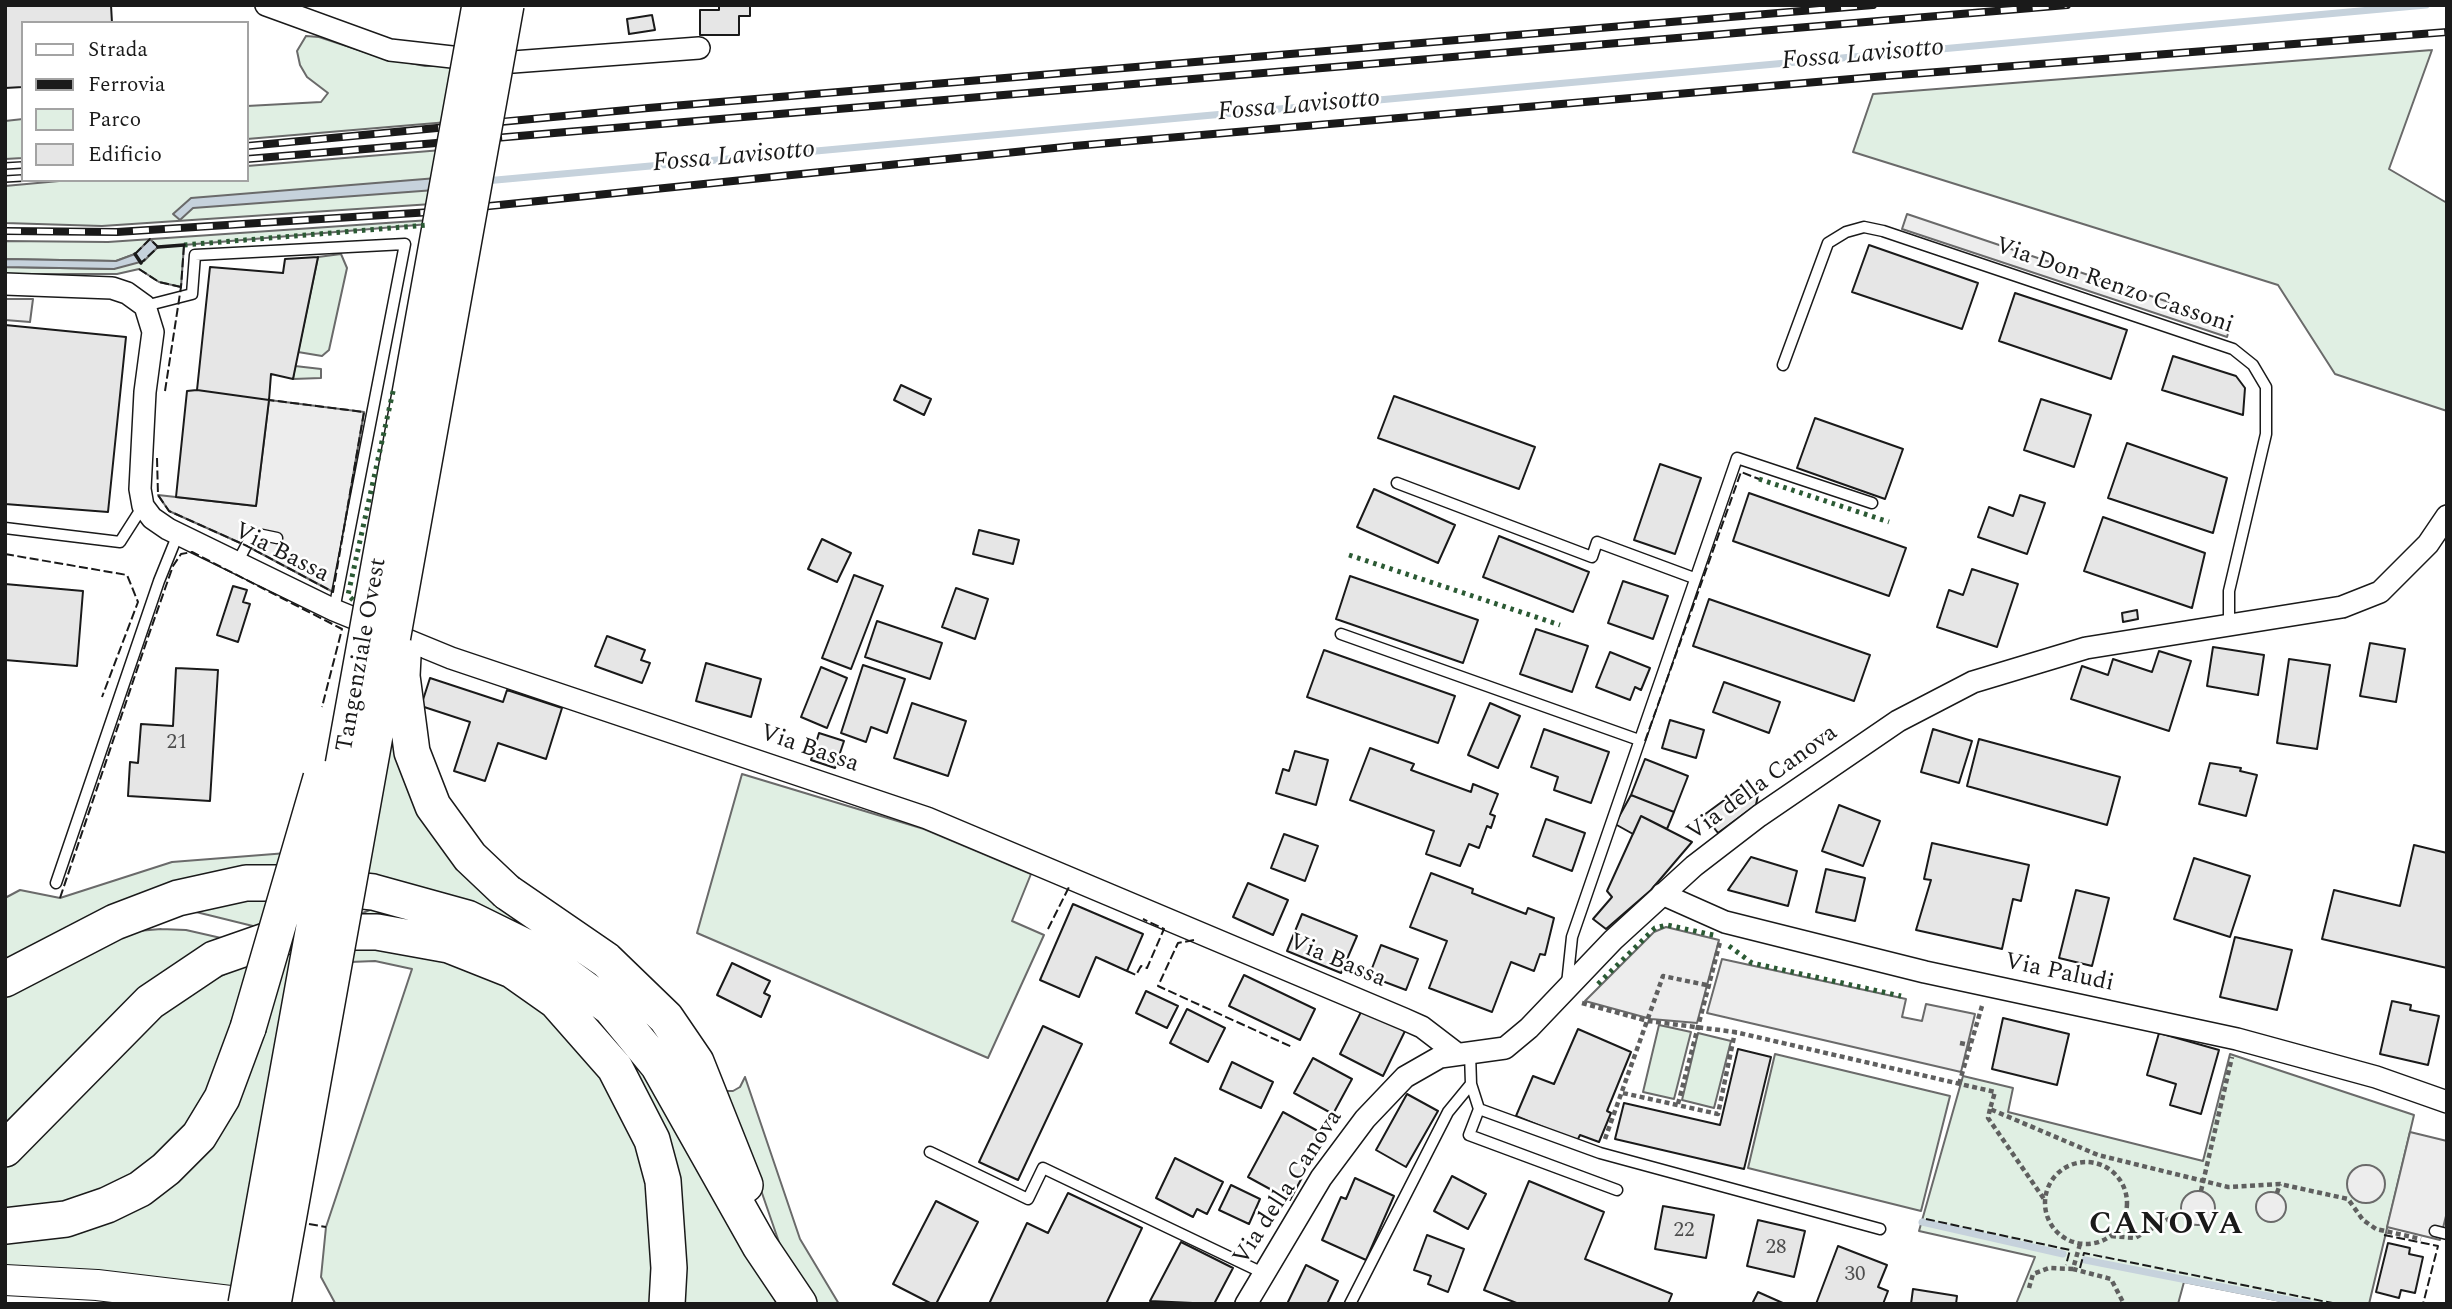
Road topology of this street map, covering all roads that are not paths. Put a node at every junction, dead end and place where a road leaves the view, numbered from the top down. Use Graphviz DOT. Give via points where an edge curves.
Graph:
graph roads {
  1 [pos="266,5"];
  2 [pos="480,5"];
  3 [pos="506,5"];
  4 [pos="699,48"];
  5 [pos="5,284"];
  6 [pos="145,306"];
  7 [pos="1783,365"];
  8 [pos="1397,483"];
  9 [pos="1872,503"];
  10 [pos="143,506"];
  11 [pos="2447,516"];
  12 [pos="5,528"];
  13 [pos="178,534"];
  14 [pos="397,537"];
  15 [pos="277,538"];
  16 [pos="238,561"];
  17 [pos="1694,578"];
  18 [pos="334,610"];
  19 [pos="2229,624"];
  20 [pos="1341,634"];
  21 [pos="1639,740"];
  22 [pos="56,883"];
  23 [pos="373,892"];
  24 [pos="1662,894"];
  25 [pos="316,934"];
  26 [pos="5,979"];
  27 [pos="1572,995"];
  28 [pos="1463,1053"];
  29 [pos="1471,1084"];
  30 [pos="2447,1102"];
  31 [pos="1479,1109"];
  32 [pos="5,1149"];
  33 [pos="930,1152"];
  34 [pos="1617,1190"];
  35 [pos="5,1226"];
  36 [pos="1880,1229"];
  37 [pos="2447,1234"];
  38 [pos="2434,1236"];
  39 [pos="760,1246"];
  40 [pos="1263,1273"];
  41 [pos="5,1280"];
  42 [pos="246,1304"];
  43 [pos="254,1304"];
  44 [pos="273,1304"];
  45 [pos="667,1304"];
  46 [pos="799,1304"];
  47 [pos="1246,1304"];
  48 [pos="1350,1304"];
  1 -- 4 [label="street" via="390,50 461,58 513,62"];
  2 -- 14 [label="highway, Tangenziale Ovest, bridge"];
  3 -- 14 [label="highway, Tangenziale Ovest, bridge"];
  5 -- 6 [label="street" via="112,288"];
  6 -- 10 [label="street" via="153,332 140,475"];
  6 -- 18 [label="lane" via="192,294 195,255 405,244"];
  7 -- 19 [label="lane, Via Don Renzo Cassoni" via="1828,243 1864,227 2233,349 2253,365 2266,387 2266,435 2229,591"];
  8 -- 17 [label="lane" via="1592,556 1597,542"];
  9 -- 17 [label="lane" via="1737,458"];
  10 -- 12 [label="lane" via="120,542"];
  10 -- 13 [label="street, Via Bassa" via="152,519"];
  11 -- 19 [label="street, Via della Canova" via="2428,544 2380,592 2342,607"];
  13 -- 16 [label="street, Via Bassa"];
  13 -- 22 [label="lane"];
  14 -- 35 [label="highway, bridge" via="248,1028 222,1098 199,1136 140,1189 66,1219"];
  14 -- 39 [label="highway, bridge" via="402,676 412,751 433,806 470,857 508,892 606,960 666,1018 696,1062 727,1133"];
  14 -- 42 [label="highway, Tangenziale Ovest, bridge"];
  14 -- 44 [label="highway, Tangenziale Ovest, bridge"];
  15 -- 16 [label="lane" via="253,533"];
  16 -- 18 [label="street, Via Bassa"];
  17 -- 21 [label="lane"];
  18 -- 28 [label="street, Via Bassa" via="451,658 927,818 1404,1019"];
  19 -- 24 [label="street, Via della Canova" via="2086,648 1973,682 1898,721 1828,768 1725,841"];
  20 -- 21 [label="lane"];
  21 -- 27 [label="lane" via="1572,937"];
  23 -- 25 [label="highway"];
  23 -- 26 [label="highway" via="246,883 178,898 115,922"];
  23 -- 39 [label="highway" via="490,928 532,950 611,1009 658,1065"];
  24 -- 27 [label="street, Via della Canova"];
  24 -- 30 [label="street, Via Paludi" via="1737,925 1925,972 2237,1039 2376,1077"];
  25 -- 32 [label="highway" via="277,937 214,960 182,979 119,1032"];
  25 -- 45 [label="highway" via="377,932 449,945 512,970 575,1019 615,1068 652,1140 668,1222"];
  27 -- 28 [label="street, Via della Canova" via="1505,1048"];
  28 -- 29 [label="lane"];
  28 -- 40 [label="street, Via della Canova" via="1440,1057 1405,1077 1365,1119 1321,1178"];
  29 -- 31 [label="lane"];
  29 -- 48 [label="lane" via="1448,1111"];
  31 -- 34 [label="lane" via="1469,1135"];
  31 -- 36 [label="lane" via="1600,1153"];
  33 -- 40 [label="lane" via="1028,1199 1043,1168"];
  37 -- 38 [label="lane"];
  39 -- 46 [label="highway"];
  40 -- 47 [label="street, Via della Canova"];
  41 -- 43 [label="main road" via="97,1285"];
}
